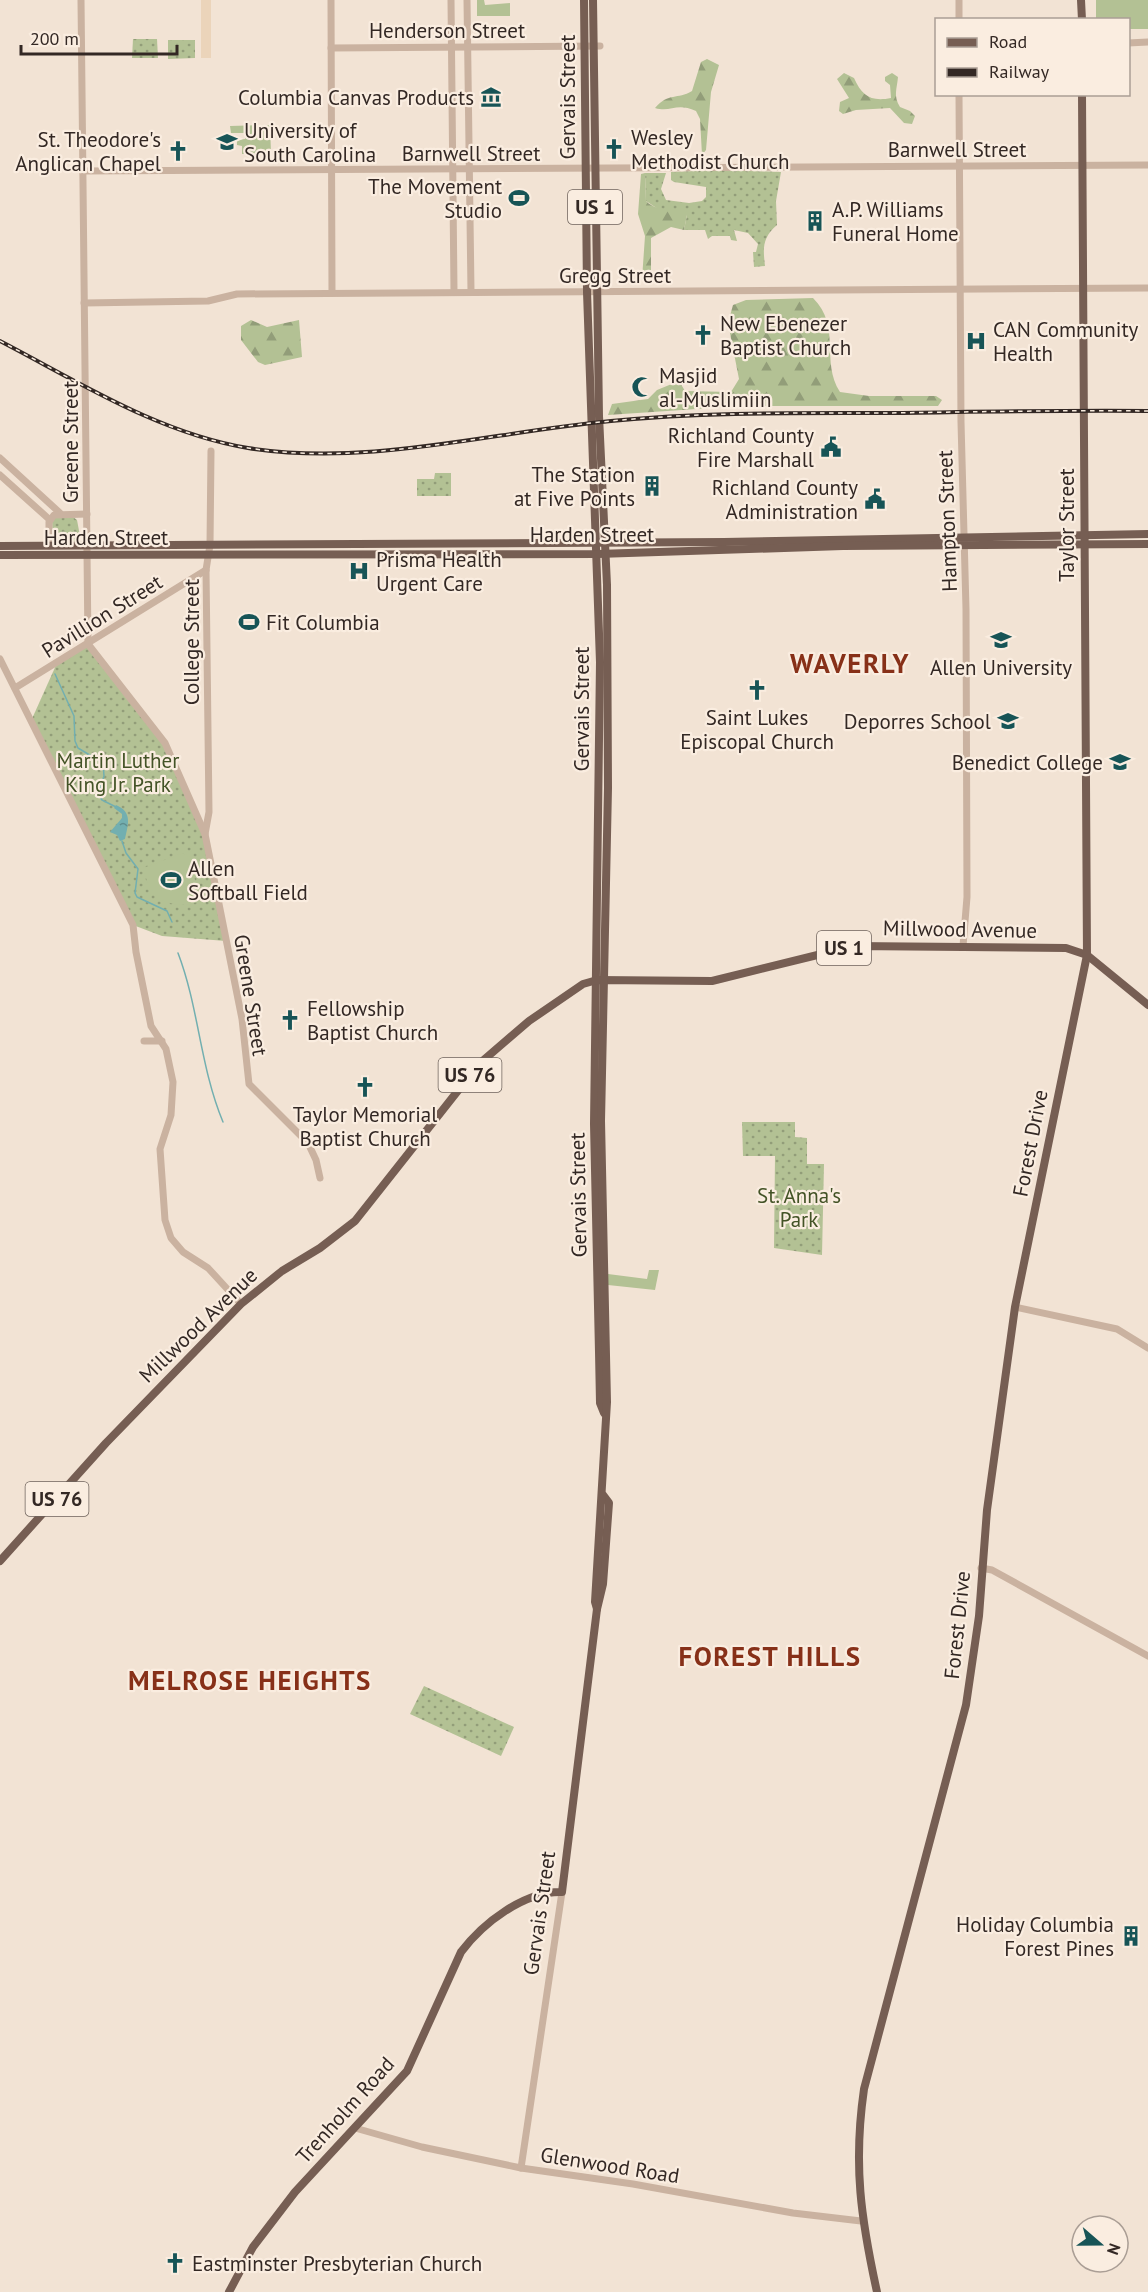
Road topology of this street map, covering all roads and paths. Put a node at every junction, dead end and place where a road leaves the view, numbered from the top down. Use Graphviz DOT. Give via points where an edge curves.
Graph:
graph roads {
  1 [pos="81,0"];
  2 [pos="331,0"];
  3 [pos="451,0"];
  4 [pos="467,0"];
  5 [pos="584,0"];
  6 [pos="593,0"];
  7 [pos="959,0"];
  8 [pos="1081,0"];
  9 [pos="959,18"];
  10 [pos="1082,18"];
  11 [pos="1148,42"];
  12 [pos="1130,43"];
  13 [pos="451,46"];
  14 [pos="468,46"];
  15 [pos="593,46"];
  16 [pos="331,48"];
  17 [pos="959,96"];
  18 [pos="1082,96"];
  19 [pos="452,106"];
  20 [pos="468,106"];
  21 [pos="1082,165"];
  22 [pos="1148,165"];
  23 [pos="960,166"];
  24 [pos="590,168"];
  25 [pos="452,169"];
  26 [pos="469,169"];
  27 [pos="332,170"];
  28 [pos="82,171"];
  29 [pos="960,288"];
  30 [pos="1083,288"];
  31 [pos="1148,288"];
  32 [pos="454,291"];
  33 [pos="471,291"];
  34 [pos="592,292"];
  35 [pos="332,293"];
  36 [pos="84,303"];
  37 [pos="211,451"];
  38 [pos="0,458"];
  39 [pos="0,475"];
  40 [pos="60,513"];
  41 [pos="87,514"];
  42 [pos="50,520"];
  43 [pos="1084,534"];
  44 [pos="1148,534"];
  45 [pos="964,542"];
  46 [pos="601,543"];
  47 [pos="1084,544"];
  48 [pos="1148,544"];
  49 [pos="210,545"];
  50 [pos="0,546"];
  51 [pos="49,546"];
  52 [pos="88,551"];
  53 [pos="602,553"];
  54 [pos="0,555"];
  55 [pos="207,555"];
  56 [pos="206,570"];
  57 [pos="88,644"];
  58 [pos="0,659"];
  59 [pos="15,688"];
  60 [pos="205,834"];
  61 [pos="963,946"];
  62 [pos="1087,955"];
  63 [pos="601,980"];
  64 [pos="1148,1005"];
  65 [pos="144,1041"];
  66 [pos="162,1041"];
  67 [pos="320,1178"];
  68 [pos="242,1304"];
  69 [pos="1015,1307"];
  70 [pos="1148,1348"];
  71 [pos="0,1562"];
  72 [pos="981,1569"];
  73 [pos="1148,1656"];
  74 [pos="562,1892"];
  75 [pos="355,2128"];
  76 [pos="521,2168"];
  77 [pos="861,2221"];
  78 [pos="229,2292"];
  79 [pos="877,2292"];
  1 -- 28 [label="street, Greene Street"];
  2 -- 16 [label="street"];
  3 -- 13 [label="street"];
  4 -- 14 [label="street"];
  5 -- 15 [label="main road, Gervais Street"];
  6 -- 15 [label="main road, Gervais Street"];
  7 -- 9 [label="street"];
  8 -- 10 [label="main road"];
  11 -- 12 [label="street"];
  13 -- 14 [label="street, Henderson Street"];
  13 -- 16 [label="street, Henderson Street"];
  13 -- 19 [label="street"];
  14 -- 15 [label="street, Henderson Street"];
  14 -- 20 [label="street"];
  15 -- 24 [label="main road, Gervais Street"];
  16 -- 27 [label="street"];
  17 -- 23 [label="street, Hampton Street"];
  18 -- 21 [label="main road, Taylor Street"];
  19 -- 20 [label="street"];
  19 -- 25 [label="street"];
  20 -- 26 [label="street"];
  21 -- 22 [label="street, Barnwell Street"];
  21 -- 23 [label="street, Barnwell Street"];
  21 -- 30 [label="main road, Taylor Street"];
  23 -- 24 [label="street, Barnwell Street"];
  23 -- 29 [label="street, Hampton Street"];
  24 -- 26 [label="street, Barnwell Street"];
  24 -- 34 [label="main road, Gervais Street"];
  25 -- 26 [label="street, Barnwell Street"];
  25 -- 27 [label="street, Barnwell Street"];
  25 -- 32 [label="street"];
  26 -- 33 [label="street"];
  27 -- 28 [label="street, Barnwell Street"];
  27 -- 35 [label="street"];
  28 -- 36 [label="street, Greene Street"];
  29 -- 30 [label="street, Gregg Street"];
  29 -- 34 [label="street, Gregg Street"];
  29 -- 45 [label="street, Hampton Street"];
  30 -- 31 [label="street, Gregg Street"];
  30 -- 43 [label="main road, Taylor Street"];
  32 -- 33 [label="street, Gregg Street"];
  32 -- 35 [label="street, Gregg Street"];
  33 -- 34 [label="street, Gregg Street"];
  34 -- 46 [label="main road, Gervais Street"];
  35 -- 36 [label="street, Gregg Street"];
  36 -- 41 [label="street, Greene Street"];
  37 -- 49 [label="street, College Street"];
  38 -- 40 [label="street"];
  39 -- 42 [label="street"];
  40 -- 41 [label="street"];
  40 -- 42 [label="street"];
  41 -- 52 [label="street, Greene Street"];
  42 -- 51 [label="street"];
  43 -- 44 [label="main road, Harden Street"];
  43 -- 45 [label="main road, Harden Street"];
  43 -- 47 [label="main road, Taylor Street"];
  45 -- 46 [label="main road, Harden Street"];
  45 -- 47 [label="main road, Harden Street"];
  45 -- 53 [label="main road, Harden Street"];
  45 -- 61 [label="street, Hampton Street" via="967,897"];
  46 -- 49 [label="main road, Harden Street"];
  46 -- 53 [label="main road, Gervais Street"];
  47 -- 48 [label="main road, Harden Street"];
  47 -- 62 [label="main road, Taylor Street"];
  49 -- 52 [label="main road, Harden Street"];
  49 -- 55 [label="street, College Street"];
  50 -- 51 [label="main road, Harden Street"];
  51 -- 52 [label="main road, Harden Street"];
  52 -- 54 [label="main road, Harden Street"];
  52 -- 55 [label="main road, Harden Street"];
  52 -- 57 [label="street, Greene Street"];
  53 -- 55 [label="main road, Harden Street"];
  53 -- 63 [label="main road, Gervais Street" via="608,788"];
  55 -- 56 [label="street, College Street"];
  56 -- 57 [label="street, Pavillion Street"];
  56 -- 60 [label="street, College Street" via="209,812"];
  57 -- 59 [label="street, Pavillion Street"];
  57 -- 60 [label="street, Greene Street" via="165,742"];
  58 -- 59 [label="street"];
  59 -- 66 [label="street" via="133,925 151,1026"];
  60 -- 67 [label="street, Greene Street" via="242,1018 249,1084 308,1143"];
  61 -- 62 [label="main road, Millwood Avenue / US 1" via="1066,948"];
  61 -- 63 [label="main road, Millwood Avenue / US 1" via="854,946 712,981"];
  62 -- 64 [label="main road, US 1"];
  62 -- 69 [label="main road, Forest Drive"];
  63 -- 68 [label="main road, Millwood Avenue / US 76" via="582,984 479,1064 355,1221"];
  63 -- 74 [label="main road, Gervais Street" via="607,1393 603,1495 597,1609"];
  65 -- 66 [label="street"];
  66 -- 68 [label="street" via="170,1064 173,1096 160,1149 165,1220 171,1238 183,1252 208,1268"];
  68 -- 71 [label="main road, Millwood Avenue / US 76" via="106,1443"];
  69 -- 70 [label="street" via="1117,1329"];
  69 -- 72 [label="main road, Forest Drive"];
  72 -- 73 [label="street" via="992,1570"];
  72 -- 77 [label="main road, Forest Drive" via="979,1616 966,1705 864,2089 857,2172"];
  74 -- 75 [label="main road, Trenholm Road" via="548,1892 497,1915 473,1936 461,1952 407,2071"];
  74 -- 76 [label="street, Gervais Street"];
  75 -- 76 [label="street, Glenwood Road"];
  75 -- 78 [label="main road, Trenholm Road" via="295,2192 253,2247"];
  76 -- 77 [label="street, Glenwood Road"];
  77 -- 79 [label="main road, Forest Drive"];
}
